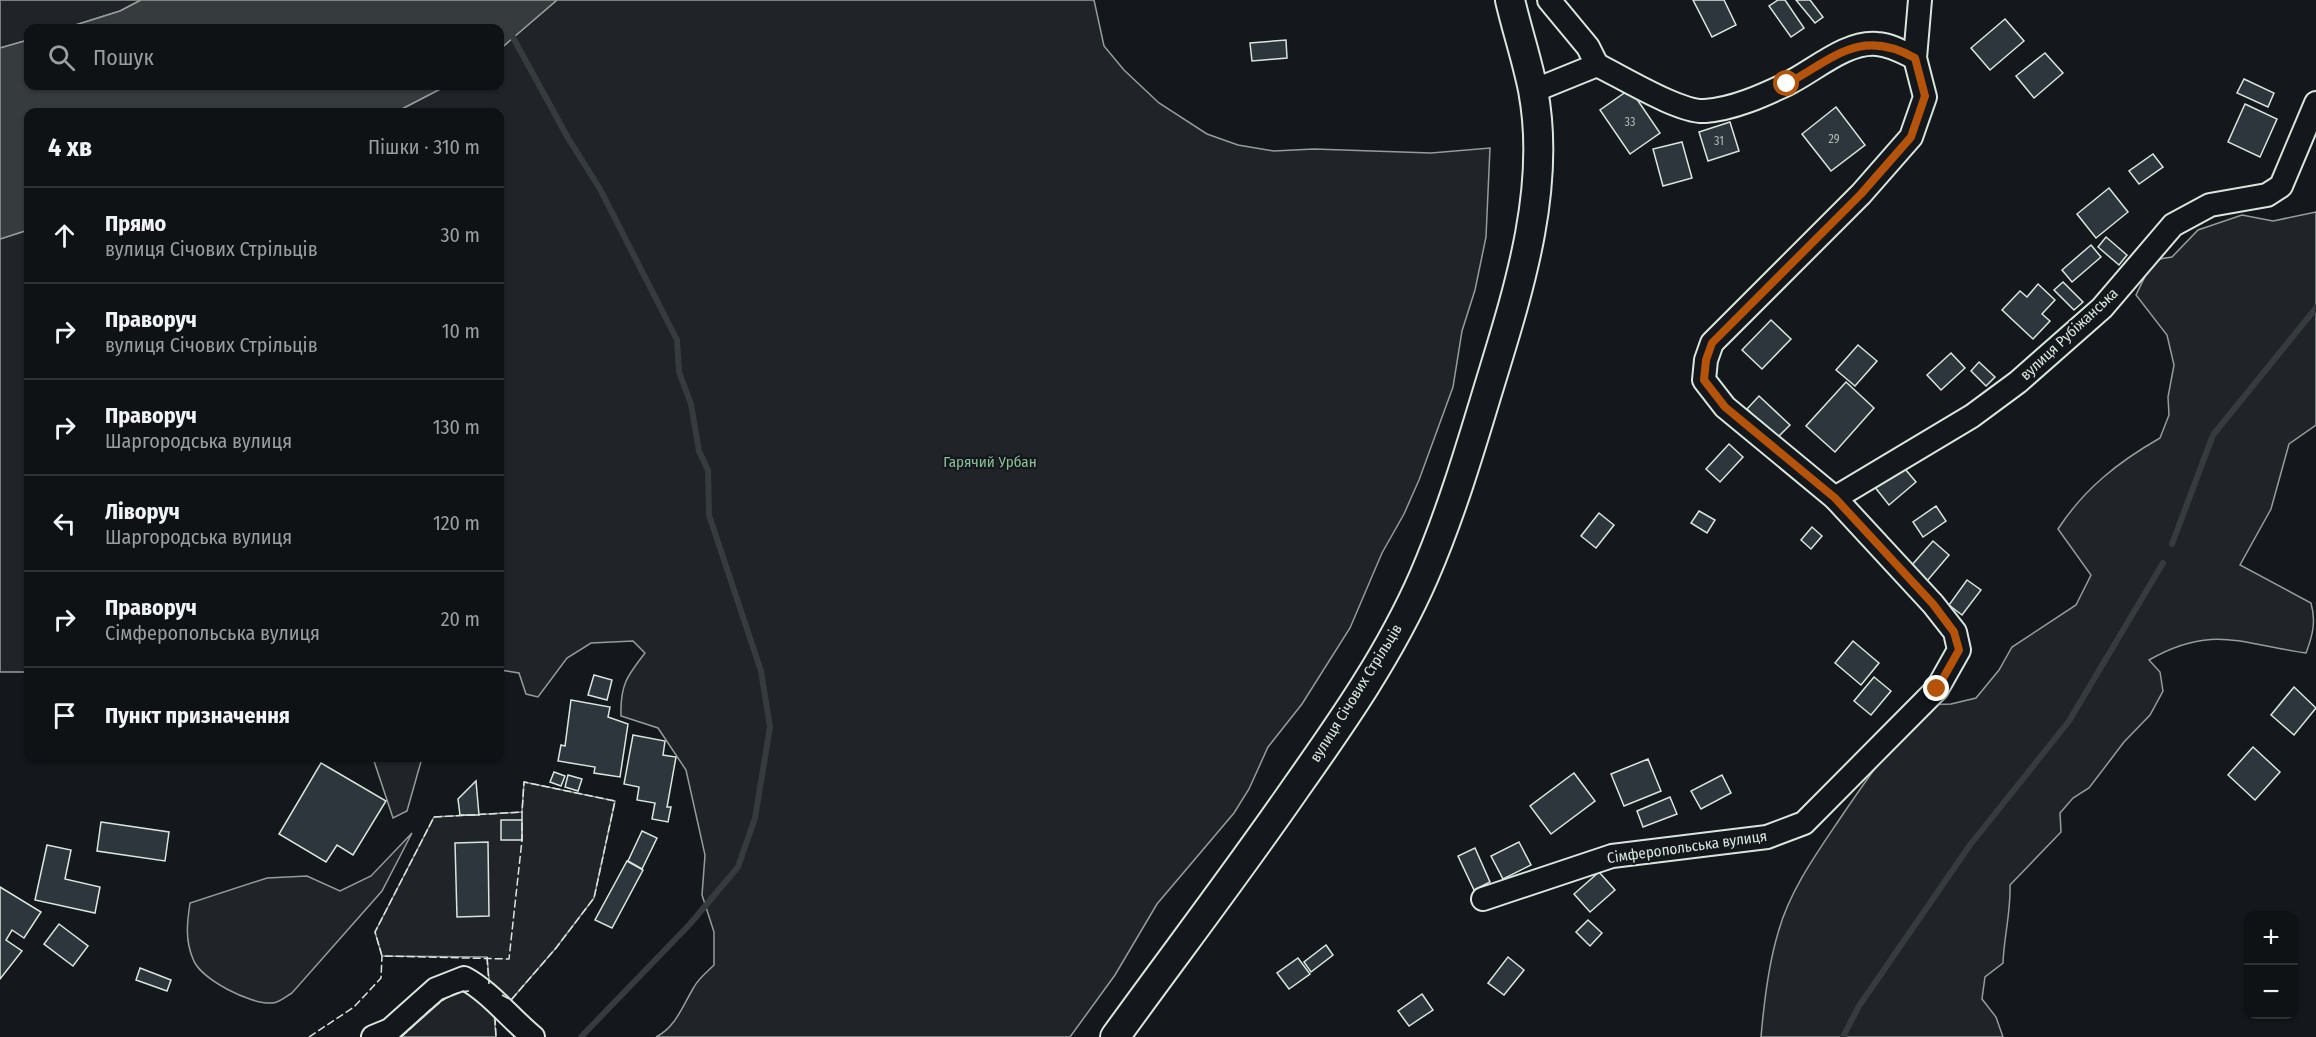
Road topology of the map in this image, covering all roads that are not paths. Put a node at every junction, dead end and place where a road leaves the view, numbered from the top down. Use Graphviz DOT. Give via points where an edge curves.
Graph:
graph roads {
  1 [pos="1510,0"];
  2 [pos="1549,0"];
  3 [pos="1920,0"];
  4 [pos="1915,58"];
  5 [pos="1597,65"];
  6 [pos="1533,91"];
  7 [pos="2316,103"];
  8 [pos="1835,498"];
  9 [pos="1484,899"];
  10 [pos="373,1037"];
  11 [pos="533,1037"];
  12 [pos="1115,1037"];
  1 -- 6 [label="main road, вулиця Січових Стрільців"];
  2 -- 5 [label="street" via="1588,47"];
  3 -- 4 [label="street"];
  4 -- 5 [label="street" via="1876,43 1854,47 1769,92 1704,111 1680,107"];
  4 -- 8 [label="street" via="1925,96 1911,137 1861,194 1712,343 1706,360 1704,380 1725,407"];
  5 -- 6 [label="street"];
  6 -- 12 [label="main road, вулиця Січових Стрільців" via="1537,191 1527,247 1456,493 1423,577 1384,653 1332,737"];
  7 -- 8 [label="street, вулиця Рубіжанська" via="2281,186 2267,195 2210,205 2173,225 2102,308 2018,382 1972,416"];
  8 -- 9 [label="street, Сімферопольська вулиця" via="1954,632 1959,650 1937,689 1804,823 1767,837 1612,856"];
  10 -- 11 [label="street" via="390,1030 436,989 464,978 490,996"];
}
